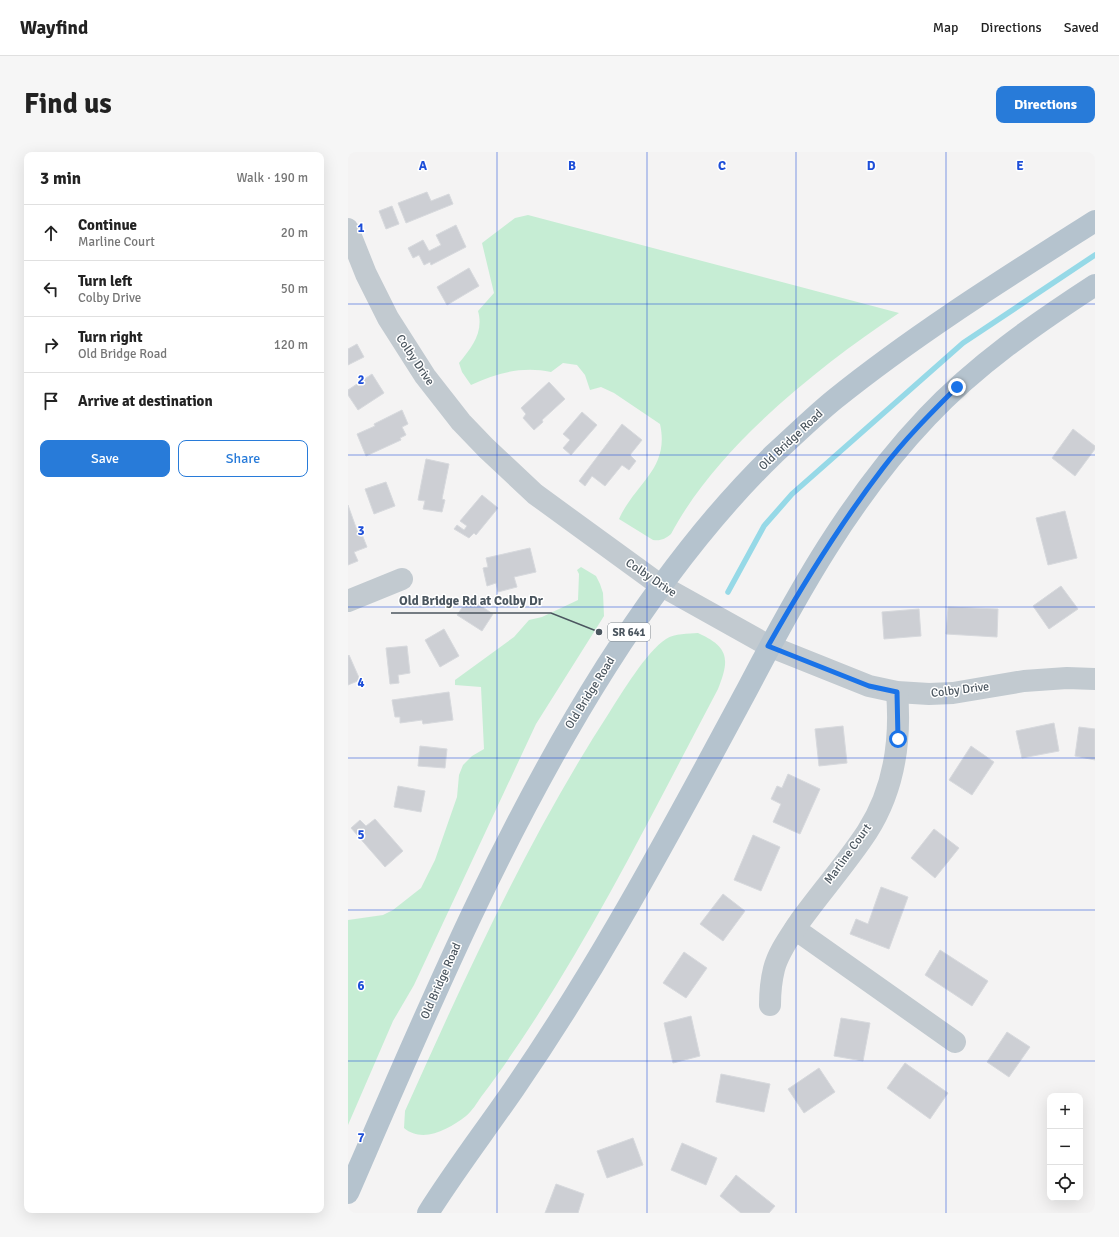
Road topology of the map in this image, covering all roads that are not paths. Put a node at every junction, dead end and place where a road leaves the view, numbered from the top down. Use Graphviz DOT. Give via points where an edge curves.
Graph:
graph roads {
  1 [pos="1095,221"];
  2 [pos="348,229"];
  3 [pos="1095,285"];
  4 [pos="402,579"];
  5 [pos="660,585"];
  6 [pos="348,601"];
  7 [pos="768,646"];
  8 [pos="1095,679"];
  9 [pos="897,692"];
  10 [pos="795,929"];
  11 [pos="770,1006"];
  12 [pos="955,1042"];
  13 [pos="348,1193"];
  14 [pos="428,1213"];
  1 -- 5 [label="main road, Old Bridge Road / SR 641" via="935,325 832,401 735,494"];
  2 -- 5 [label="street, Colby Drive" via="366,274 388,318 425,376 461,422 536,494"];
  3 -- 7 [label="main road" via="998,352 926,418 883,467 844,522 804,582"];
  4 -- 6 [label="street"];
  5 -- 7 [label="street, Colby Drive"];
  5 -- 13 [label="main road, Old Bridge Road / SR 641" via="573,720 540,778 440,981"];
  7 -- 9 [label="street, Colby Drive" via="855,681"];
  7 -- 14 [label="main road" via="620,920 569,1006"];
  8 -- 9 [label="street, Colby Drive" via="1024,681 953,693"];
  9 -- 10 [label="street, Marline Court" via="898,739 892,774 882,801 867,831"];
  10 -- 11 [label="street, Marline Court" via="780,952 774,969"];
  10 -- 12 [label="street"];
}
